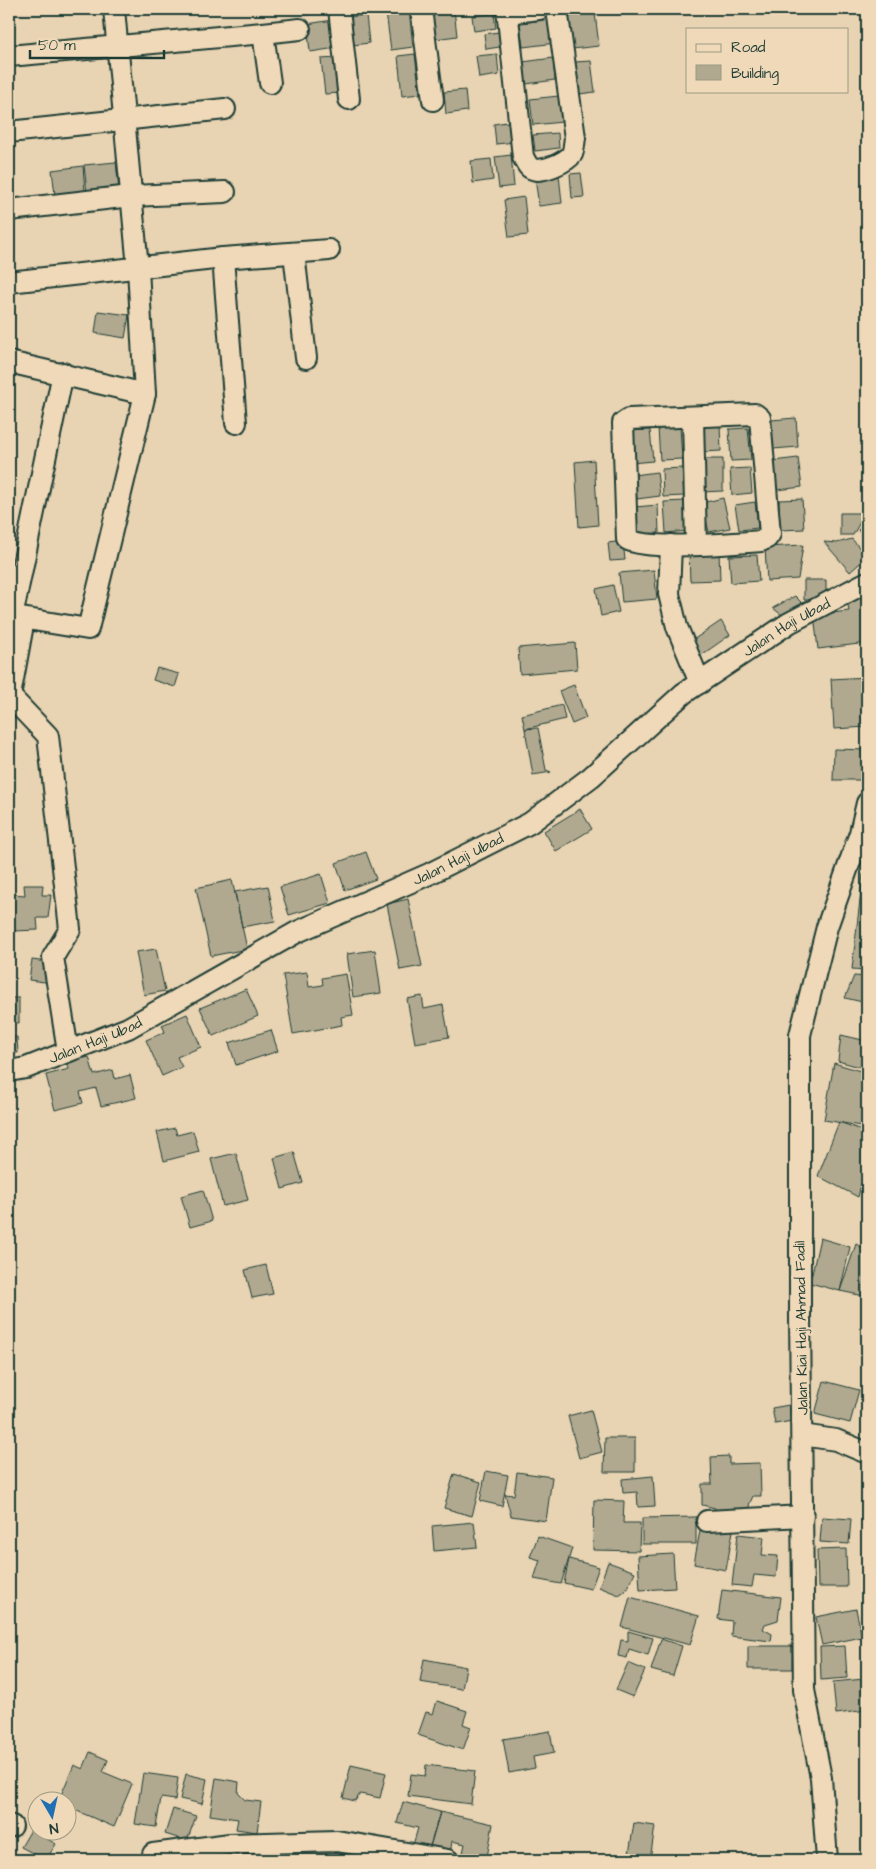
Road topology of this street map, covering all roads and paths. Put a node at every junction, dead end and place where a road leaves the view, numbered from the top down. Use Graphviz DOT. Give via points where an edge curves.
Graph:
graph roads {
  1 [pos="114,9"];
  2 [pos="339,9"];
  3 [pos="421,9"];
  4 [pos="539,9"];
  5 [pos="557,9"];
  6 [pos="507,11"];
  7 [pos="300,28"];
  8 [pos="263,33"];
  9 [pos="118,46"];
  10 [pos="9,56"];
  11 [pos="270,83"];
  12 [pos="349,99"];
  13 [pos="433,100"];
  14 [pos="225,109"];
  15 [pos="124,120"];
  16 [pos="9,132"];
  17 [pos="225,192"];
  18 [pos="131,196"];
  19 [pos="9,210"];
  20 [pos="329,250"];
  21 [pos="294,253"];
  22 [pos="223,258"];
  23 [pos="138,268"];
  24 [pos="9,282"];
  25 [pos="306,358"];
  26 [pos="9,362"];
  27 [pos="63,373"];
  28 [pos="144,394"];
  29 [pos="693,418"];
  30 [pos="236,423"];
  31 [pos="671,545"];
  32 [pos="696,545"];
  33 [pos="867,582"];
  34 [pos="15,617"];
  35 [pos="700,683"];
  36 [pos="867,803"];
  37 [pos="68,1051"];
  38 [pos="9,1070"];
  39 [pos="802,1435"];
  40 [pos="867,1453"];
  41 [pos="803,1516"];
  42 [pos="707,1521"];
  43 [pos="153,1854"];
  44 [pos="448,1860"];
  45 [pos="827,1860"];
  1 -- 9 [label="street"];
  2 -- 12 [label="street"];
  3 -- 13 [label="street"];
  4 -- 6 [label="street"];
  5 -- 6 [label="street" via="574,138 573,152 565,161 542,170 528,166 523,157"];
  7 -- 8 [label="street"];
  8 -- 9 [label="street"];
  8 -- 11 [label="street"];
  9 -- 10 [label="street"];
  9 -- 15 [label="street"];
  14 -- 15 [label="street"];
  15 -- 16 [label="street"];
  15 -- 18 [label="street"];
  17 -- 18 [label="street"];
  18 -- 19 [label="street"];
  18 -- 23 [label="street"];
  20 -- 21 [label="street"];
  21 -- 22 [label="street"];
  21 -- 25 [label="street"];
  22 -- 23 [label="street"];
  22 -- 30 [label="street"];
  23 -- 24 [label="street"];
  23 -- 28 [label="street"];
  26 -- 27 [label="street"];
  27 -- 28 [label="street"];
  27 -- 34 [label="street"];
  28 -- 34 [label="street" via="88,629"];
  29 -- 31 [label="street" via="629,420 622,426 627,539 634,543"];
  29 -- 32 [label="street"];
  29 -- 32 [label="street" via="755,414 760,418 770,534 761,541"];
  31 -- 32 [label="street"];
  31 -- 35 [label="street" via="669,594 677,627"];
  33 -- 35 [label="street, Jalan Haji Ubad" via="789,624"];
  34 -- 37 [label="street" via="10,696 48,736 70,929 53,957"];
  35 -- 37 [label="street, Jalan Haji Ubad" via="684,693 591,777 530,824 429,874 297,932 128,1028"];
  36 -- 39 [label="street, Jalan Kiai Haji Ahmad Fadil" via="860,833 827,927 800,1035"];
  37 -- 38 [label="street, Jalan Haji Ubad" via="26,1068"];
  39 -- 40 [label="street" via="836,1440"];
  39 -- 41 [label="street, Jalan Kiai Haji Ahmad Fadil"];
  41 -- 42 [label="street"];
  41 -- 45 [label="street, Jalan Kiai Haji Ahmad Fadil" via="804,1690 822,1778"];
  43 -- 44 [label="street" via="230,1844 337,1841"];
}
